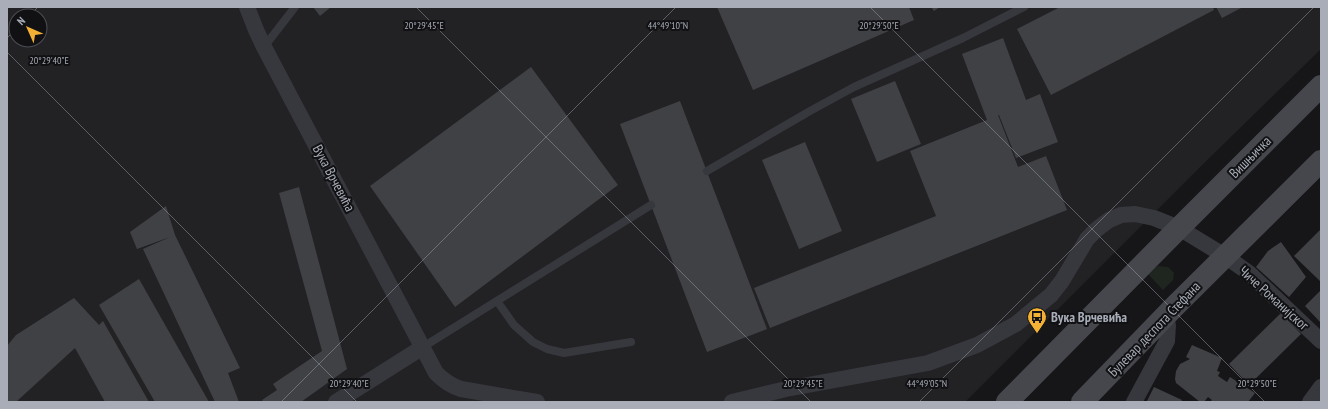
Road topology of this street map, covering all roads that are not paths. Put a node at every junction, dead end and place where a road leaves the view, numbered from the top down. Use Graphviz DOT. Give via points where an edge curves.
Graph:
graph roads {
  1 [pos="247,7"];
  2 [pos="260,7"];
  3 [pos="295,7"];
  4 [pos="1024,7"];
  5 [pos="256,30"];
  6 [pos="264,47"];
  7 [pos="1321,86"];
  8 [pos="1321,161"];
  9 [pos="707,171"];
  10 [pos="651,205"];
  11 [pos="1179,228"];
  12 [pos="1225,256"];
  13 [pos="497,301"];
  14 [pos="1163,318"];
  15 [pos="1321,341"];
  16 [pos="630,342"];
  17 [pos="423,347"];
  18 [pos="1321,387"];
  19 [pos="336,402"];
  20 [pos="537,402"];
  21 [pos="732,402"];
  22 [pos="1008,402"];
  23 [pos="1082,402"];
  24 [pos="1134,402"];
  25 [pos="1310,402"];
  1 -- 5 [label="street, Вука Врчевића"];
  2 -- 5 [label="street"];
  3 -- 6 [label="lane"];
  4 -- 9 [label="lane" via="963,38 854,86"];
  5 -- 6 [label="street, Вука Врчевића"];
  6 -- 17 [label="street, Вука Врчевића"];
  7 -- 11 [label="main road, Вишњичка"];
  8 -- 12 [label="main road"];
  10 -- 13 [label="lane"];
  11 -- 12 [label="street, Чиче Романијског"];
  11 -- 21 [label="street" via="1135,214 1121,215 1109,220 1087,239 1062,281 1051,294 1016,324 977,346 928,363 786,389"];
  11 -- 22 [label="main road"];
  12 -- 14 [label="main road, Булевар деспота Стефана"];
  12 -- 15 [label="street, Чиче Романијског" via="1249,273"];
  13 -- 16 [label="lane" via="514,325 533,342 547,349 564,353"];
  13 -- 17 [label="lane"];
  14 -- 23 [label="main road, Булевар деспота Стефана"];
  14 -- 24 [label="street" via="1168,325 1167,341"];
  17 -- 19 [label="street"];
  17 -- 20 [label="street, Вука Врчевића" via="436,373 451,386"];
  18 -- 25 [label="street"];
}
